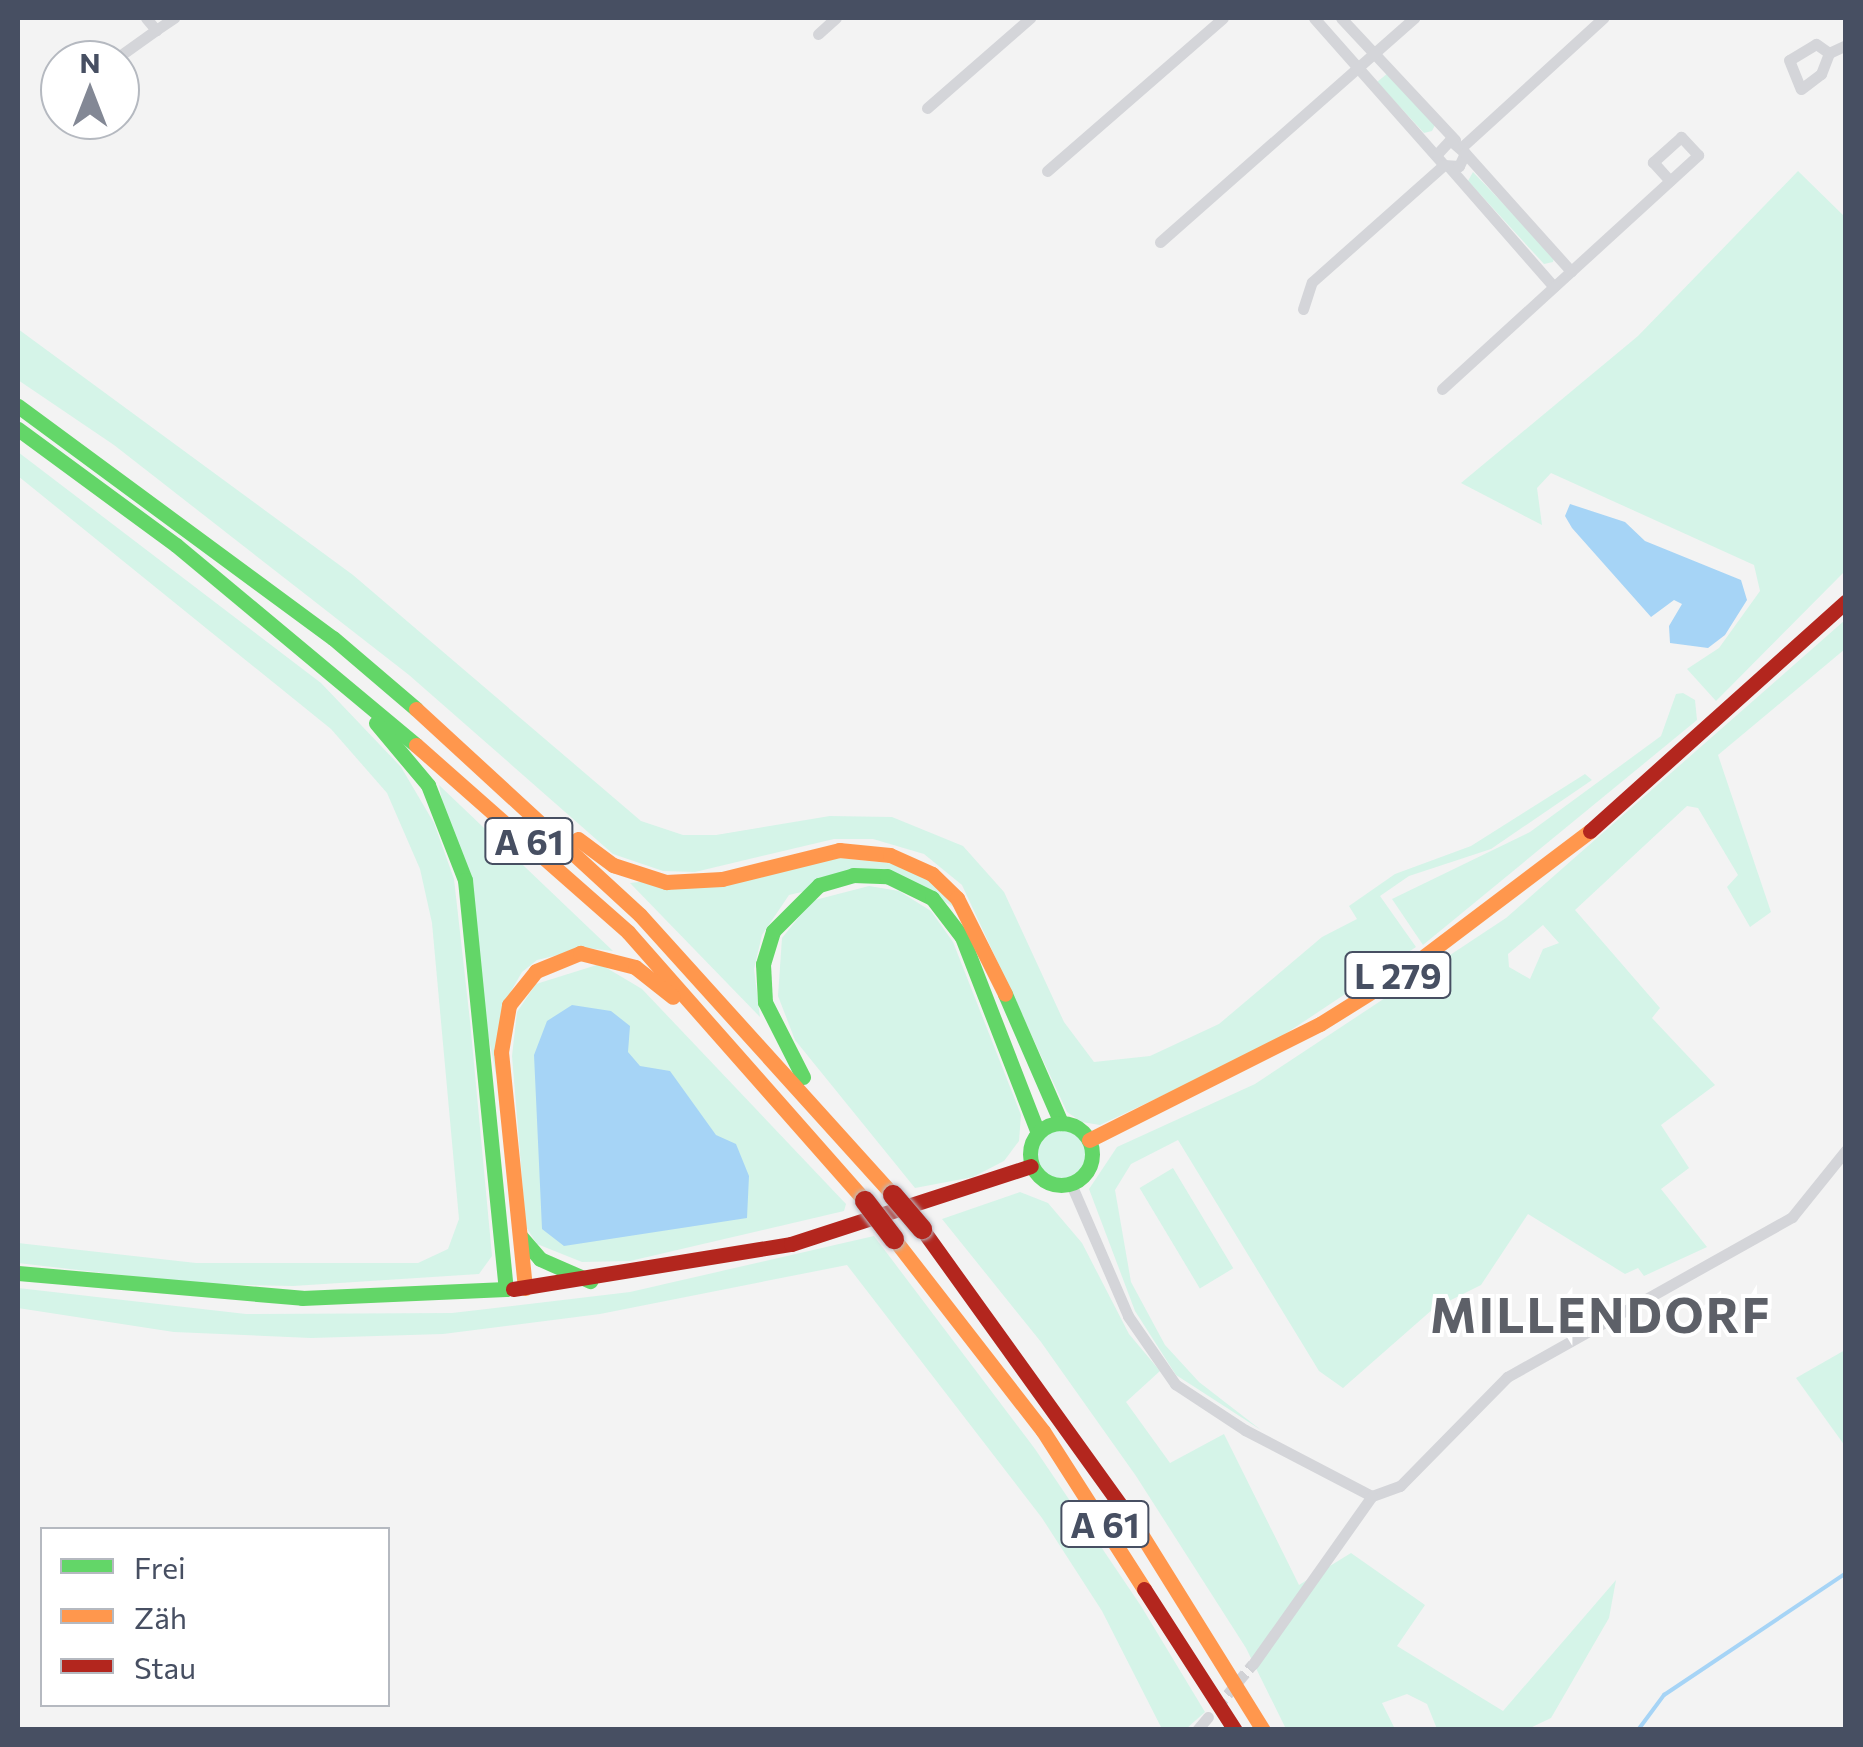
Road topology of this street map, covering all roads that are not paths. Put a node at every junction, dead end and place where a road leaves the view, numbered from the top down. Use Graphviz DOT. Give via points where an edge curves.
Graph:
graph roads {
  1 [pos="146,18"];
  2 [pos="174,18"];
  3 [pos="836,18"];
  4 [pos="1030,18"];
  5 [pos="1224,18"];
  6 [pos="1314,18"];
  7 [pos="1341,18"];
  8 [pos="1414,18"];
  9 [pos="1603,18"];
  10 [pos="156,30"];
  11 [pos="818,34"];
  12 [pos="140,41"];
  13 [pos="1846,44"];
  14 [pos="1373,52"];
  15 [pos="1829,53"];
  16 [pos="1358,65"];
  17 [pos="927,108"];
  18 [pos="1461,146"];
  19 [pos="1443,162"];
  20 [pos="1047,171"];
  21 [pos="1670,181"];
  22 [pos="1160,242"];
  23 [pos="1571,272"];
  24 [pos="1554,287"];
  25 [pos="1303,308"];
  26 [pos="1442,389"];
  27 [pos="18,406"];
  28 [pos="18,429"];
  29 [pos="1846,601"];
  30 [pos="322,662"];
  31 [pos="506,787"];
  32 [pos="722,1035"];
  33 [pos="831,1120"];
  34 [pos="1061,1123"];
  35 [pos="1038,1133"];
  36 [pos="1089,1140"];
  37 [pos="1846,1150"];
  38 [pos="1032,1166"];
  39 [pos="1071,1184"];
  40 [pos="520,1236"];
  41 [pos="18,1273"];
  42 [pos="590,1281"];
  43 [pos="516,1289"];
  44 [pos="1372,1496"];
  45 [pos="1252,1664"];
  46 [pos="1208,1718"];
  47 [pos="1198,1730"];
  48 [pos="1235,1730"];
  49 [pos="1263,1730"];
  1 -- 10 [label="street"];
  2 -- 10 [label="street"];
  3 -- 11 [label="street"];
  4 -- 17 [label="street"];
  5 -- 20 [label="street"];
  6 -- 16 [label="street"];
  7 -- 14 [label="street"];
  8 -- 14 [label="street"];
  9 -- 18 [label="street"];
  10 -- 12 [label="street"];
  13 -- 15 [label="street"];
  14 -- 16 [label="street"];
  14 -- 18 [label="street"];
  16 -- 19 [label="street"];
  16 -- 22 [label="street"];
  18 -- 19 [label="street" via="1462,162"];
  18 -- 19 [label="street" via="1444,142"];
  18 -- 23 [label="street"];
  19 -- 24 [label="street"];
  19 -- 25 [label="street" via="1312,282"];
  21 -- 23 [label="street"];
  23 -- 24 [label="street"];
  24 -- 26 [label="street"];
  27 -- 31 [label="main road, A 61" via="333,638"];
  28 -- 30 [label="main road, A 61"];
  29 -- 36 [label="main road, L 279" via="1608,816 1406,970 1234,1070"];
  30 -- 32 [label="main road, A 61" via="628,932"];
  30 -- 43 [label="main road" via="337,688 412,762 459,857"];
  31 -- 33 [label="main road, A 61" via="640,915"];
  31 -- 34 [label="main road" via="597,856 649,879 705,882 858,850 902,858 932,874 957,898 984,943"];
  32 -- 40 [label="main road" via="650,977 614,958 565,956 525,980 509,1006 501,1052"];
  32 -- 48 [label="main road, A 61, bridge" via="865,1201 1043,1431"];
  33 -- 35 [label="main road" via="772,1024 764,964 773,931 803,895 836,878 870,874 917,888 954,924"];
  33 -- 49 [label="main road, A 61, bridge" via="922,1229 1111,1488"];
  34 -- 35 [label="main road"];
  34 -- 36 [label="main road"];
  35 -- 38 [label="main road" via="1030,1149"];
  36 -- 39 [label="main road" via="1092,1161"];
  37 -- 44 [label="street" via="1792,1217 1507,1377 1400,1486"];
  38 -- 39 [label="main road" via="1044,1181"];
  38 -- 42 [label="main road" via="791,1244"];
  39 -- 44 [label="street" via="1128,1316 1175,1384 1262,1440"];
  40 -- 42 [label="main road" via="540,1259"];
  40 -- 43 [label="main road"];
  41 -- 43 [label="main road" via="302,1298"];
  42 -- 43 [label="main road"];
  44 -- 45 [label="street"];
  46 -- 47 [label="street"];
}
